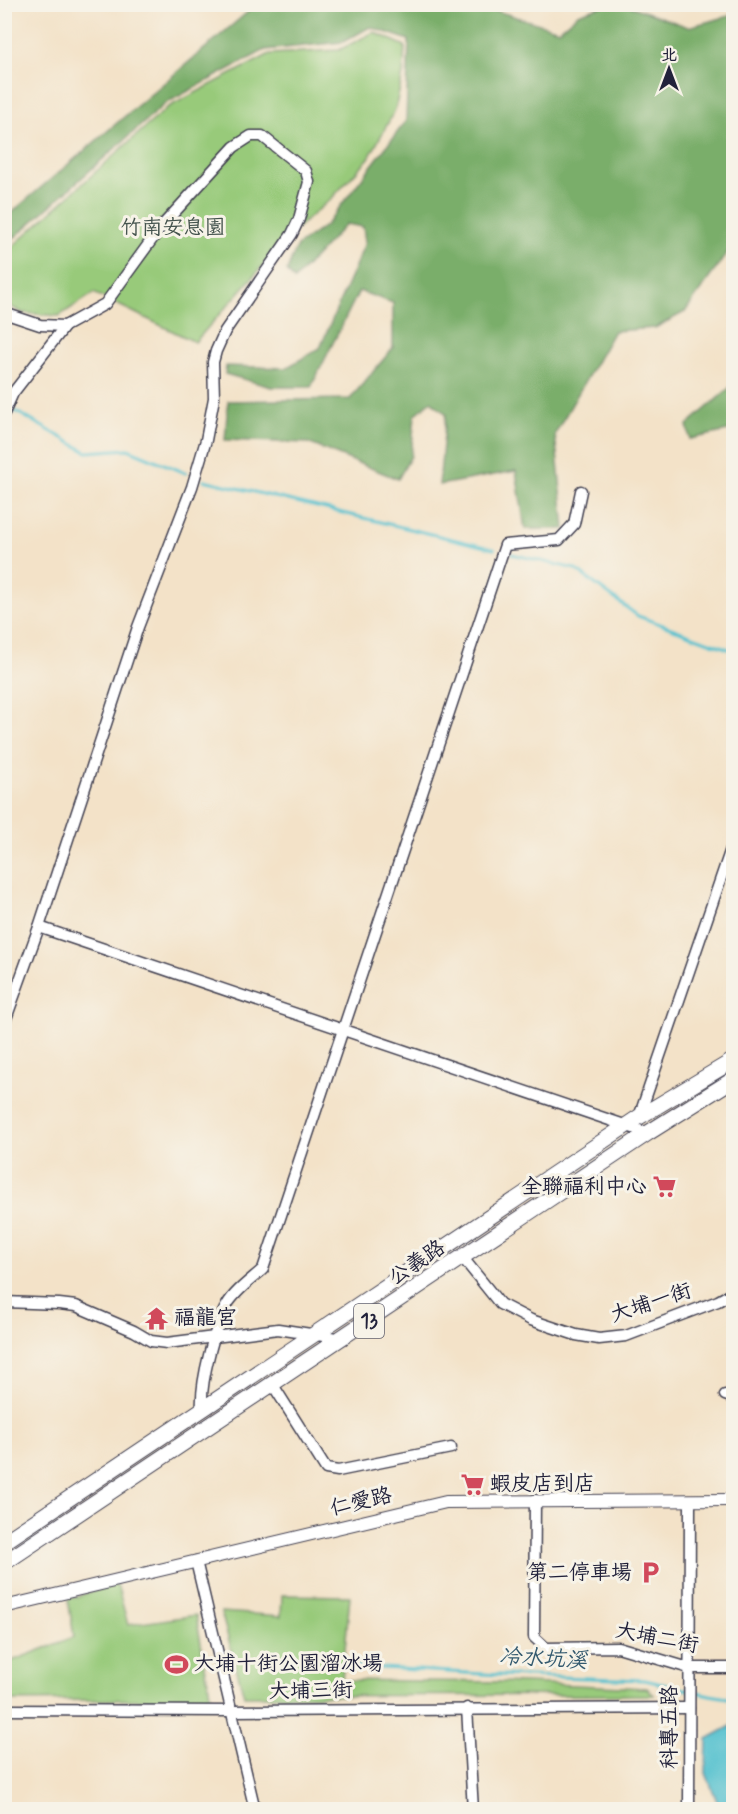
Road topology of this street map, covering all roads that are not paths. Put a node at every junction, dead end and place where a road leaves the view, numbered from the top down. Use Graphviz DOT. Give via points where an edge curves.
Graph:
graph roads {
  1 [pos="4,313"];
  2 [pos="65,326"];
  3 [pos="4,413"];
  4 [pos="581,491"];
  5 [pos="734,840"];
  6 [pos="39,927"];
  7 [pos="6,1011"];
  8 [pos="4,1024"];
  9 [pos="342,1030"];
  10 [pos="734,1060"];
  11 [pos="734,1079"];
  12 [pos="633,1122"];
  13 [pos="648,1133"];
  14 [pos="463,1258"];
  15 [pos="734,1292"];
  16 [pos="4,1302"];
  17 [pos="315,1335"];
  18 [pos="214,1339"];
  19 [pos="343,1339"];
  20 [pos="273,1385"];
  21 [pos="202,1408"];
  22 [pos="451,1448"];
  23 [pos="534,1500"];
  24 [pos="734,1500"];
  25 [pos="690,1501"];
  26 [pos="4,1542"];
  27 [pos="196,1561"];
  28 [pos="4,1563"];
  29 [pos="4,1607"];
  30 [pos="734,1668"];
  31 [pos="689,1672"];
  32 [pos="689,1704"];
  33 [pos="467,1708"];
  34 [pos="4,1710"];
  35 [pos="233,1711"];
  36 [pos="255,1809"];
  37 [pos="472,1809"];
  38 [pos="689,1809"];
  1 -- 2 [label="street" via="40,325"];
  2 -- 3 [label="street" via="13,393"];
  2 -- 6 [label="street" via="105,304 161,227 234,147 251,135 262,136 306,171 309,182 292,234 225,331 216,351 214,398 195,478 138,627"];
  4 -- 9 [label="street" via="574,524 559,540 505,545"];
  5 -- 12 [label="street"];
  6 -- 7 [label="street"];
  6 -- 9 [label="street"];
  7 -- 8 [label="street"];
  9 -- 12 [label="street"];
  9 -- 18 [label="street" via="263,1269 226,1306"];
  10 -- 12 [label="main road, 公義路 / 13"];
  11 -- 13 [label="main road, 公義路 / 13"];
  12 -- 13 [label="street"];
  12 -- 17 [label="main road, 公義路 / 13"];
  13 -- 14 [label="main road, 公義路 / 13"];
  14 -- 15 [label="street, 大埔一街" via="500,1304 531,1320 599,1339 626,1336"];
  14 -- 19 [label="main road, 公義路 / 13"];
  16 -- 18 [label="street" via="76,1306 150,1341"];
  17 -- 18 [label="street" via="278,1329"];
  17 -- 19 [label="street"];
  17 -- 21 [label="main road, 公義路 / 13"];
  18 -- 21 [label="street" via="201,1394"];
  19 -- 20 [label="main road, 公義路 / 13"];
  20 -- 22 [label="street" via="326,1469 338,1471"];
  20 -- 28 [label="main road, 公義路 / 13"];
  21 -- 26 [label="main road, 公義路 / 13"];
  23 -- 25 [label="street, 仁愛路"];
  23 -- 27 [label="street, 仁愛路" via="446,1502"];
  23 -- 31 [label="street, 大埔二街" via="534,1637 546,1648 618,1647"];
  24 -- 25 [label="street, 仁愛路"];
  25 -- 31 [label="street, 科專五路"];
  27 -- 29 [label="street, 仁愛路"];
  27 -- 35 [label="street"];
  30 -- 31 [label="street, 大埔二街"];
  31 -- 32 [label="street, 科專五路"];
  32 -- 33 [label="street, 大埔三街"];
  32 -- 38 [label="street, 科專五路"];
  33 -- 35 [label="street, 大埔三街"];
  33 -- 37 [label="street"];
  34 -- 35 [label="street, 大埔三街"];
  35 -- 36 [label="street"];
}
